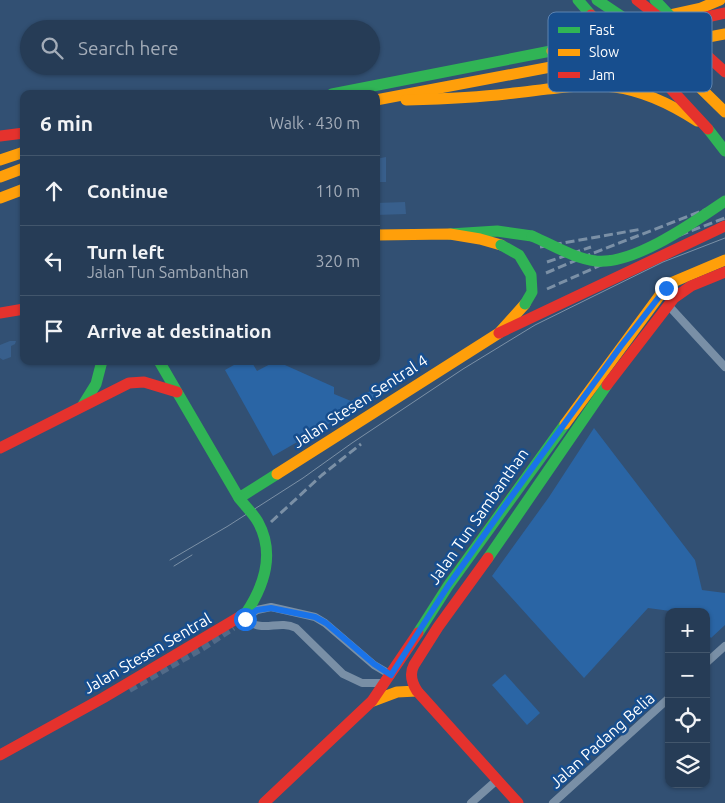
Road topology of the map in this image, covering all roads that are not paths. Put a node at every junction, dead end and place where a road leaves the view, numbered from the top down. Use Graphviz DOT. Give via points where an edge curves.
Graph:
graph roads {
  1 [pos="578,0"];
  2 [pos="597,0"];
  3 [pos="637,0"];
  4 [pos="655,0"];
  5 [pos="720,0"];
  6 [pos="588,12"];
  7 [pos="615,12"];
  8 [pos="654,12"];
  9 [pos="666,12"];
  10 [pos="683,12"];
  11 [pos="725,13"];
  12 [pos="712,16"];
  13 [pos="725,34"];
  14 [pos="712,36"];
  15 [pos="548,52"];
  16 [pos="712,60"];
  17 [pos="548,68"];
  18 [pos="725,72"];
  19 [pos="548,88"];
  20 [pos="352,90"];
  21 [pos="638,92"];
  22 [pos="674,92"];
  23 [pos="705,92"];
  24 [pos="380,100"];
  25 [pos="380,101"];
  26 [pos="725,112"];
  27 [pos="708,129"];
  28 [pos="20,134"];
  29 [pos="0,136"];
  30 [pos="725,151"];
  31 [pos="20,153"];
  32 [pos="0,160"];
  33 [pos="20,170"];
  34 [pos="0,177"];
  35 [pos="20,190"];
  36 [pos="0,198"];
  37 [pos="725,201"];
  38 [pos="725,226"];
  39 [pos="450,234"];
  40 [pos="380,235"];
  41 [pos="725,260"];
  42 [pos="725,272"];
  43 [pos="668,305"];
  44 [pos="20,310"];
  45 [pos="0,312"];
  46 [pos="499,333"];
  47 [pos="102,365"];
  48 [pos="161,365"];
  49 [pos="725,368"];
  50 [pos="177,392"];
  51 [pos="83,405"];
  52 [pos="0,448"];
  53 [pos="239,498"];
  54 [pos="244,618"];
  55 [pos="725,646"];
  56 [pos="710,660"];
  57 [pos="388,679"];
  58 [pos="417,691"];
  59 [pos="372,701"];
  60 [pos="665,702"];
  61 [pos="0,755"];
  62 [pos="497,780"];
  63 [pos="264,803"];
  64 [pos="471,803"];
  65 [pos="518,803"];
  66 [pos="553,803"];
  1 -- 6 [label="main road, bridge"];
  2 -- 7 [label="main road, bridge"];
  3 -- 8 [label="main road, bridge"];
  4 -- 9 [label="main road, bridge"];
  5 -- 10 [label="main road"];
  11 -- 12 [label="main road"];
  13 -- 14 [label="main road"];
  15 -- 20 [label="main road"];
  16 -- 18 [label="main road"];
  17 -- 24 [label="main road"];
  19 -- 25 [label="main road" via="469,98"];
  21 -- 27 [label="main road" via="678,109"];
  22 -- 27 [label="main road, bridge"];
  23 -- 26 [label="main road, bridge"];
  27 -- 30 [label="main road"];
  28 -- 29 [label="main road"];
  31 -- 32 [label="main road"];
  33 -- 34 [label="main road"];
  35 -- 36 [label="main road"];
  37 -- 39 [label="main road, bridge" via="683,230 614,261 576,258 532,236 497,231"];
  38 -- 46 [label="main road"];
  39 -- 40 [label="main road"];
  39 -- 46 [label="main road, bridge" via="501,245 519,255 531,275 532,292"];
  41 -- 57 [label="main road, Jalan Tun Sambanthan" via="673,282 660,295 448,586"];
  42 -- 43 [label="main road, Jalan Tun Sambanthan" via="691,286"];
  43 -- 49 [label="street"];
  43 -- 58 [label="main road, Jalan Tun Sambanthan" via="607,385 438,627 412,669 412,682"];
  44 -- 45 [label="main road"];
  46 -- 53 [label="main road, Jalan Stesen Sentral 4"];
  47 -- 51 [label="main road" via="94,388"];
  48 -- 50 [label="main road, Jalan Stesen Sentral"];
  50 -- 51 [label="main road" via="144,382 129,383"];
  50 -- 53 [label="main road, Jalan Stesen Sentral"];
  51 -- 52 [label="main road"];
  53 -- 54 [label="main road, Jalan Stesen Sentral, bridge" via="259,523 267,542 264,580"];
  54 -- 57 [label="street" via="258,626 285,624 296,628 343,674 362,683"];
  54 -- 57 [label="street" via="257,610 271,608 315,617 326,623"];
  54 -- 61 [label="main road, Jalan Stesen Sentral"];
  55 -- 56 [label="street"];
  57 -- 59 [label="main road, Jalan Tun Sambanthan"];
  58 -- 59 [label="main road" via="397,692"];
  58 -- 62 [label="main road"];
  59 -- 63 [label="main road, Jalan Tun Sambanthan"];
  60 -- 66 [label="street, Jalan Padang Belia"];
  62 -- 64 [label="street"];
  62 -- 65 [label="main road"];
}
